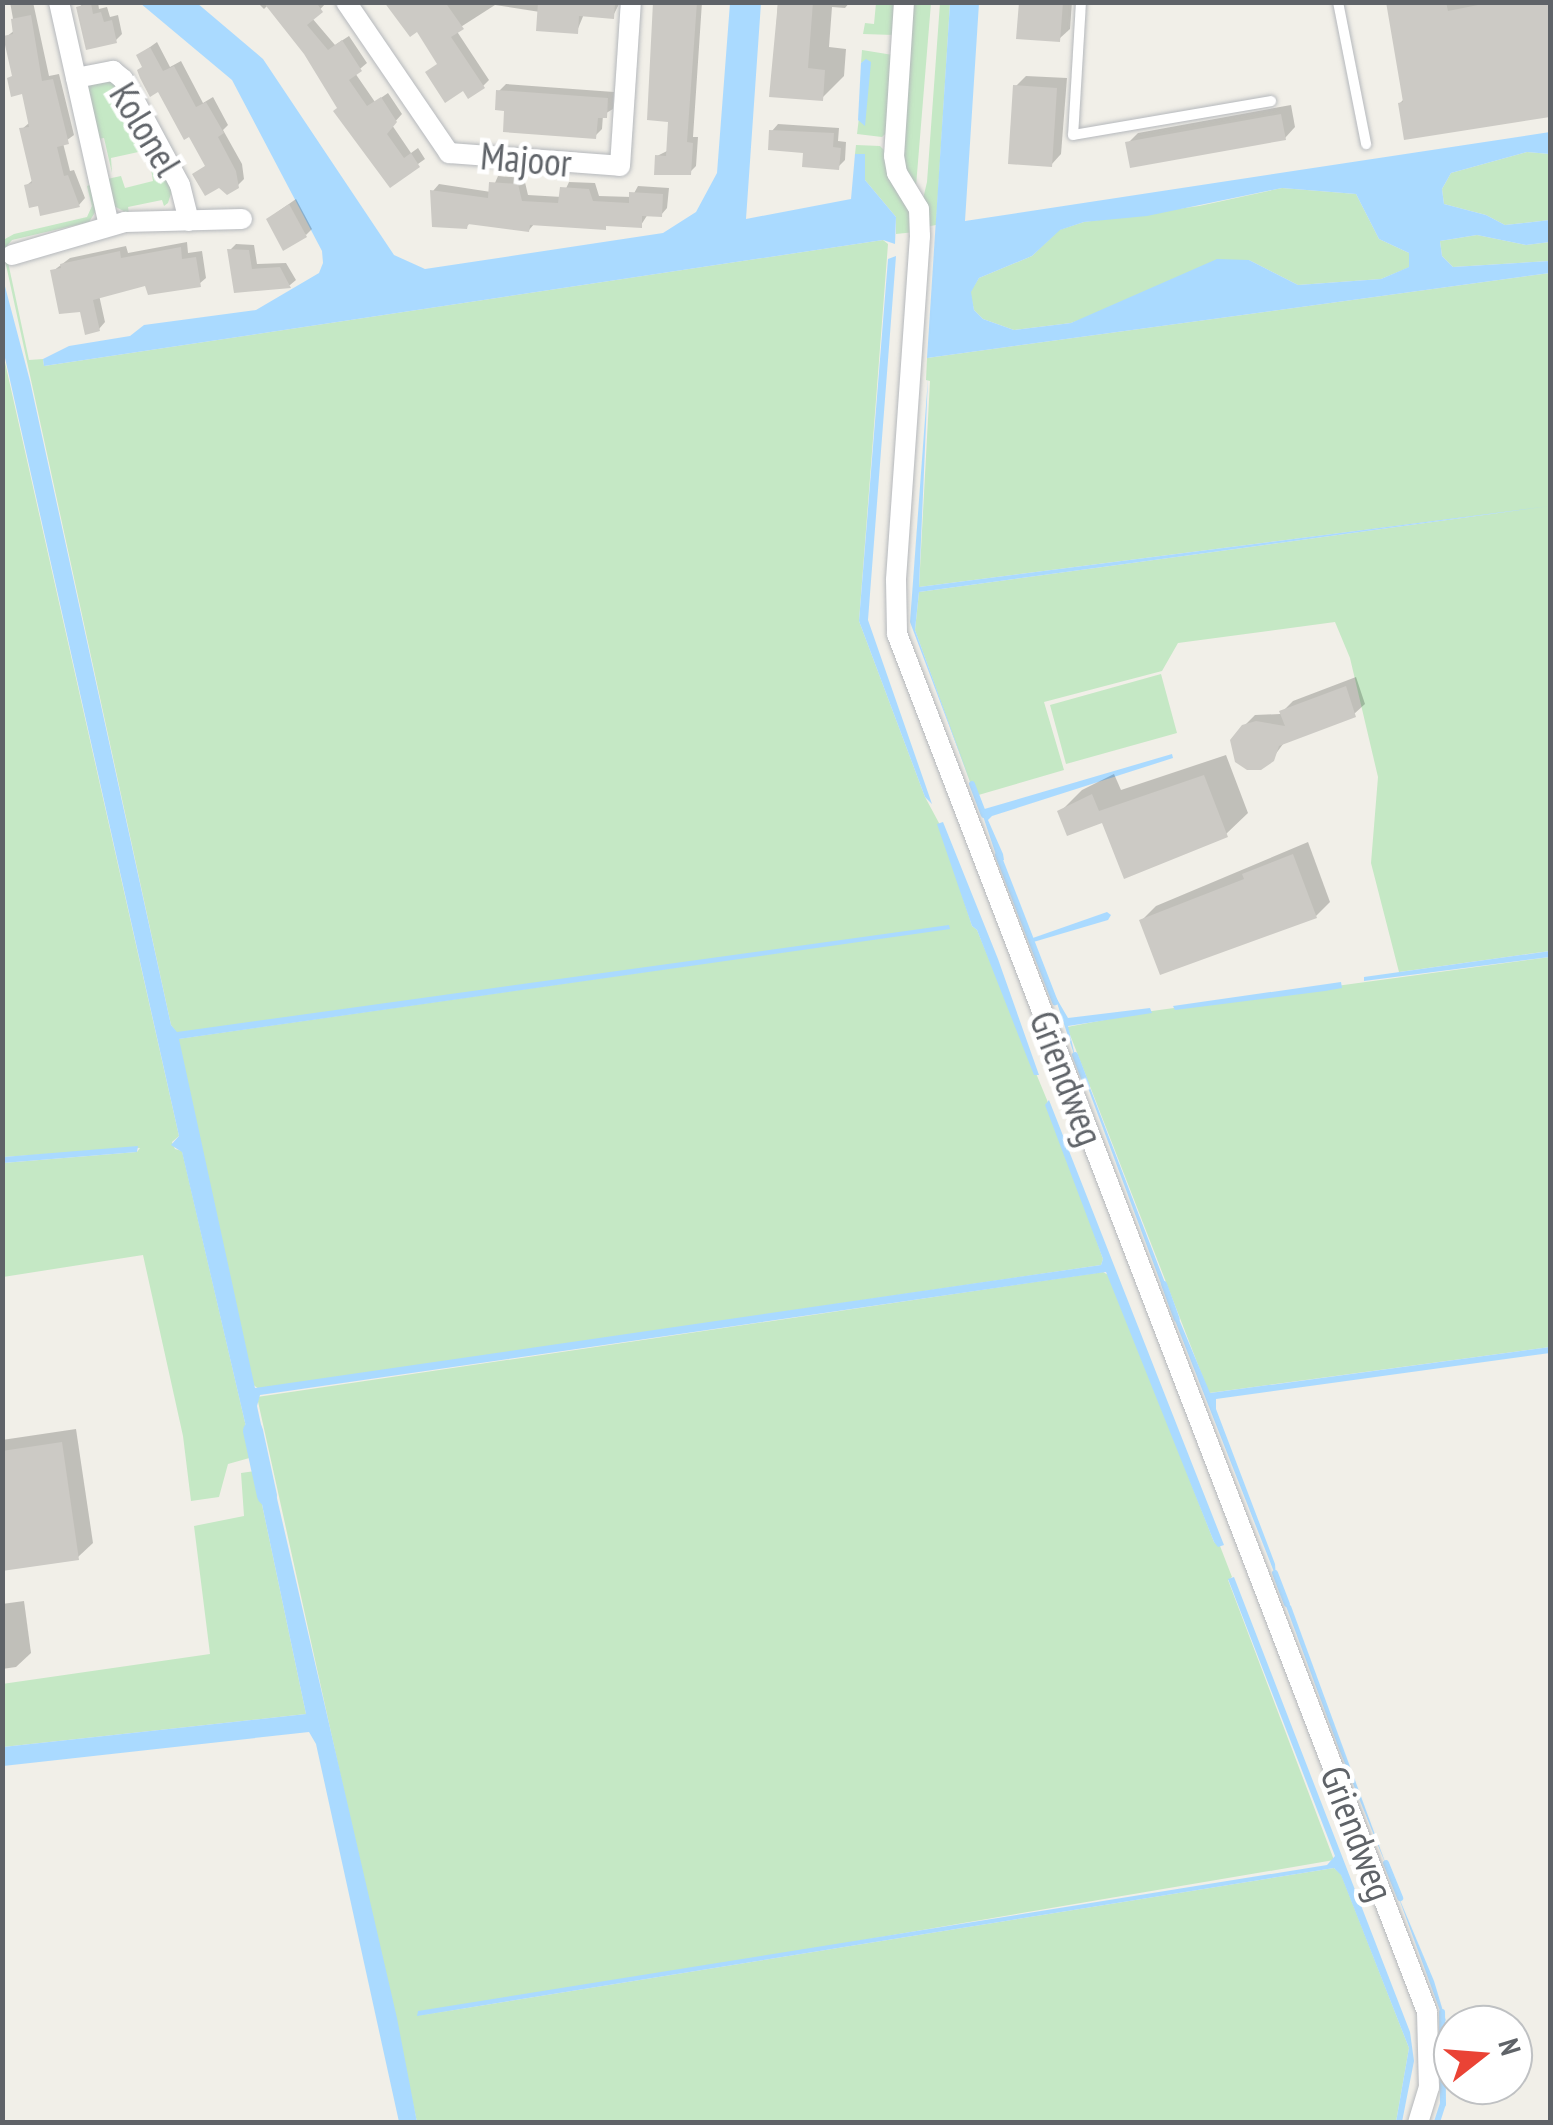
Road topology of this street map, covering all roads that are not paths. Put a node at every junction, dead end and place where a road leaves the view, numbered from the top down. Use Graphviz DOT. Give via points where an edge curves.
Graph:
graph roads {
  1 [pos="59,2"];
  2 [pos="346,2"];
  3 [pos="631,2"];
  4 [pos="904,2"];
  5 [pos="1082,2"];
  6 [pos="1338,2"];
  7 [pos="76,78"];
  8 [pos="1272,101"];
  9 [pos="1366,144"];
  10 [pos="242,219"];
  11 [pos="189,221"];
  12 [pos="109,225"];
  13 [pos="12,254"];
  14 [pos="1418,2122"];
  1 -- 7 [label="street, Kolonel"];
  2 -- 3 [label="street, Majoor" via="448,152 620,166"];
  4 -- 14 [label="street, Griendweg" via="894,156 919,209 920,236 898,634 1426,2012 1429,2087"];
  5 -- 8 [label="lane" via="1073,135"];
  6 -- 9 [label="lane"];
  7 -- 11 [label="street, Kolonel" via="112,71 123,78 180,185"];
  7 -- 12 [label="street, Kolonel"];
  10 -- 11 [label="street, Kolonel"];
  11 -- 12 [label="street, Kolonel"];
  12 -- 13 [label="street, Kolonel"];
}
